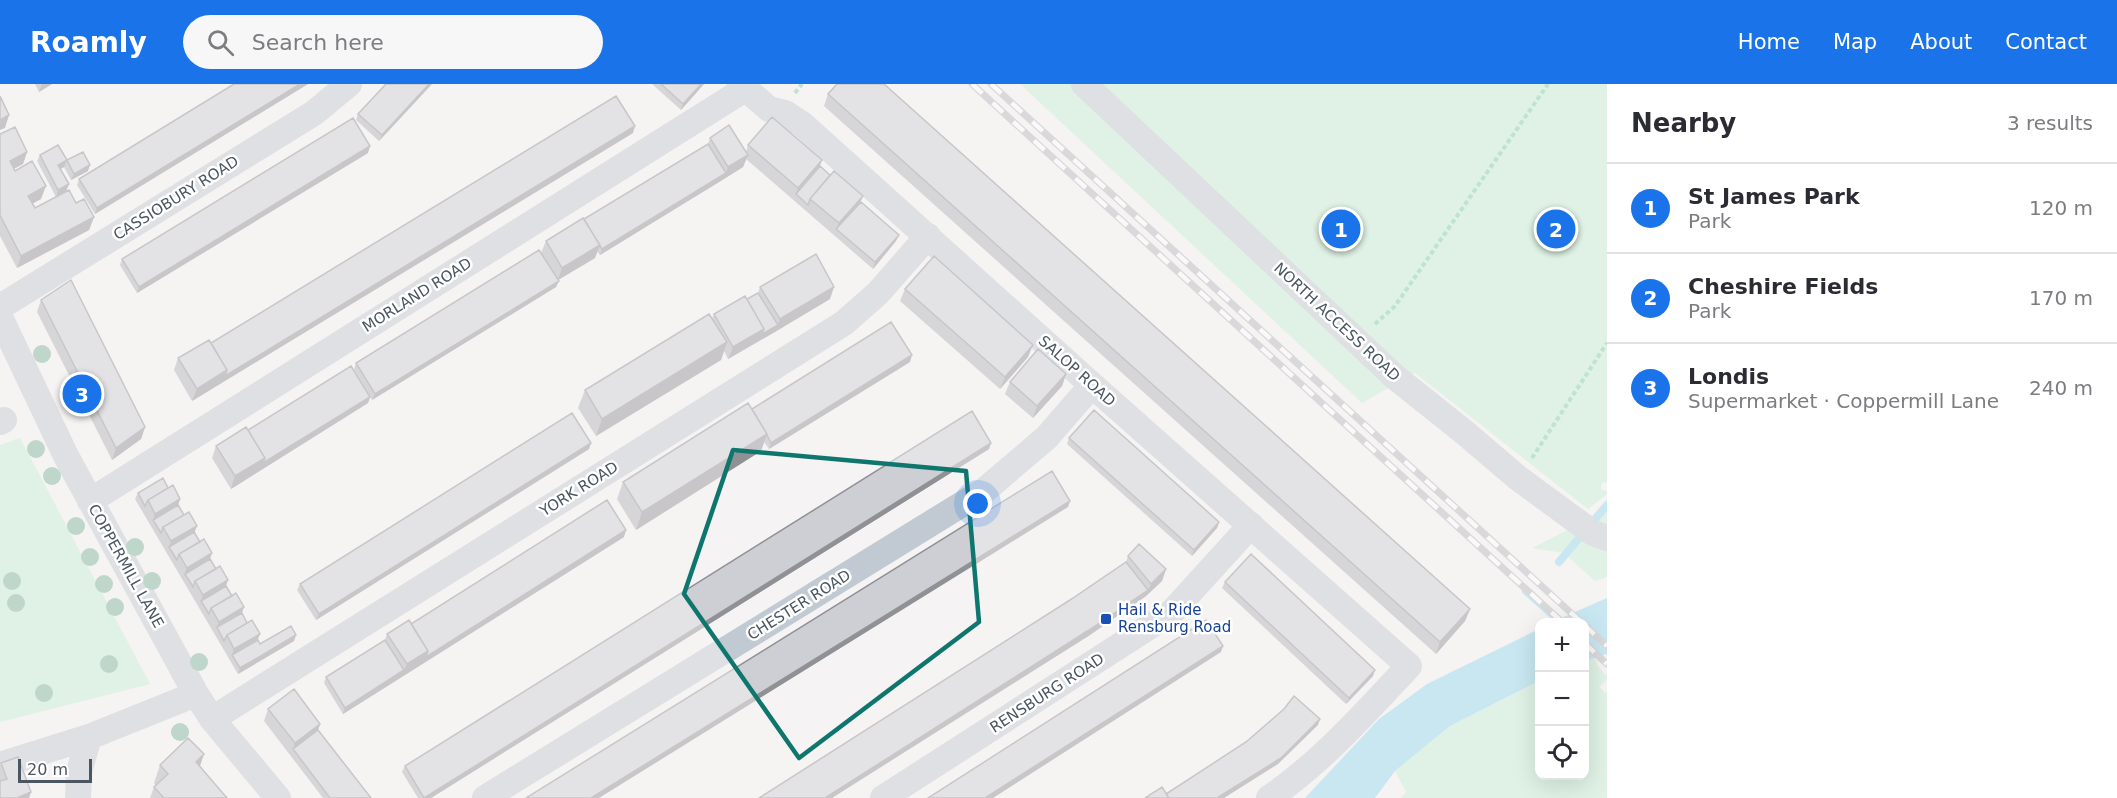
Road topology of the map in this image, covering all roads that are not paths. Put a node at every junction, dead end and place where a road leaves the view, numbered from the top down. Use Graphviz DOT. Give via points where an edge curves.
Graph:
graph roads {
  1 [pos="349,84"];
  2 [pos="1084,84"];
  3 [pos="742,87"];
  4 [pos="928,236"];
  5 [pos="0,307"];
  6 [pos="0,317"];
  7 [pos="1092,385"];
  8 [pos="90,501"];
  9 [pos="1251,525"];
  10 [pos="1593,531"];
  11 [pos="196,694"];
  12 [pos="212,719"];
  13 [pos="89,737"];
  14 [pos="0,765"];
  15 [pos="78,798"];
  16 [pos="278,798"];
  17 [pos="485,798"];
  18 [pos="883,798"];
  19 [pos="1269,798"];
  1 -- 5 [label="street, CASSIOBURY ROAD" via="314,113"];
  2 -- 10 [label="street, NORTH ACCESS ROAD" via="1395,377 1518,478"];
  3 -- 4 [label="street, SALOP ROAD" via="770,109 802,124"];
  3 -- 8 [label="street, MORLAND ROAD"];
  4 -- 7 [label="street, SALOP ROAD"];
  4 -- 12 [label="street, YORK ROAD" via="878,293 844,323"];
  6 -- 8 [label="street, COPPERMILL LANE"];
  7 -- 9 [label="street, SALOP ROAD"];
  7 -- 17 [label="street, CHESTER ROAD" via="1047,437 985,490"];
  8 -- 11 [label="street, COPPERMILL LANE"];
  9 -- 18 [label="street, RENSBURG ROAD" via="1172,612"];
  9 -- 19 [label="street, SALOP ROAD" via="1409,666 1346,734"];
  11 -- 12 [label="street, COPPERMILL LANE"];
  11 -- 13 [label="street"];
  12 -- 16 [label="street, COPPERMILL LANE"];
  13 -- 14 [label="street"];
  13 -- 15 [label="street" via="79,772"];
}
